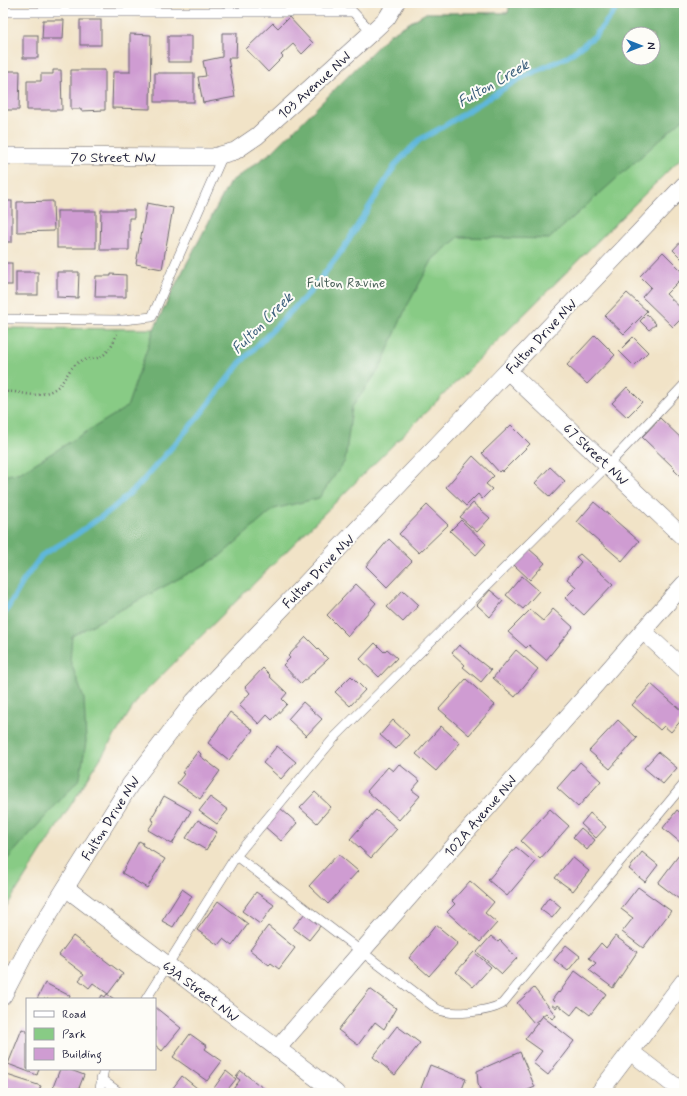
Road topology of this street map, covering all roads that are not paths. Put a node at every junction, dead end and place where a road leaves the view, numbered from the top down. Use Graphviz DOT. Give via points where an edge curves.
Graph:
graph roads {
  1 [pos="396,3"];
  2 [pos="3,12"];
  3 [pos="372,32"];
  4 [pos="223,155"];
  5 [pos="3,156"];
  6 [pos="684,185"];
  7 [pos="3,319"];
  8 [pos="508,371"];
  9 [pos="684,385"];
  10 [pos="608,465"];
  11 [pos="684,538"];
  12 [pos="684,584"];
  13 [pos="643,631"];
  14 [pos="684,669"];
  15 [pos="684,784"];
  16 [pos="236,856"];
  17 [pos="66,888"];
  18 [pos="361,952"];
  19 [pos="167,965"];
  20 [pos="684,981"];
  21 [pos="3,996"];
  22 [pos="147,998"];
  23 [pos="277,1049"];
  24 [pos="631,1052"];
  25 [pos="104,1070"];
  26 [pos="101,1079"];
  27 [pos="99,1093"];
  28 [pos="120,1093"];
  29 [pos="336,1093"];
  30 [pos="599,1093"];
  31 [pos="684,1093"];
  1 -- 3 [label="street, 103 Avenue NW" via="387,18"];
  2 -- 3 [label="lane" via="353,12"];
  3 -- 4 [label="street, 103 Avenue NW" via="257,136 235,151"];
  4 -- 5 [label="street, 70 Street NW"];
  4 -- 7 [label="lane" via="152,318"];
  6 -- 8 [label="street, Fulton Drive NW"];
  8 -- 10 [label="street, 67 Street NW"];
  8 -- 17 [label="street, Fulton Drive NW" via="194,701 130,785"];
  9 -- 10 [label="lane"];
  10 -- 11 [label="street, 67 Street NW"];
  10 -- 16 [label="lane" via="336,737"];
  12 -- 13 [label="street, 102A Avenue NW"];
  13 -- 14 [label="street"];
  13 -- 18 [label="street, 102A Avenue NW"];
  15 -- 18 [label="lane" via="502,1004 490,1009 444,1012"];
  16 -- 18 [label="lane"];
  16 -- 19 [label="lane"];
  17 -- 19 [label="street, 63A Street NW"];
  17 -- 21 [label="street, Fulton Drive NW" via="29,946"];
  18 -- 23 [label="street, 102A Avenue NW"];
  19 -- 22 [label="lane"];
  19 -- 23 [label="street, 63A Street NW"];
  20 -- 24 [label="street"];
  23 -- 29 [label="street, 63A Street NW"];
  24 -- 30 [label="street"];
  24 -- 31 [label="street"];
  25 -- 26 [label="lane"];
  26 -- 27 [label="lane"];
  26 -- 28 [label="lane"];
}
